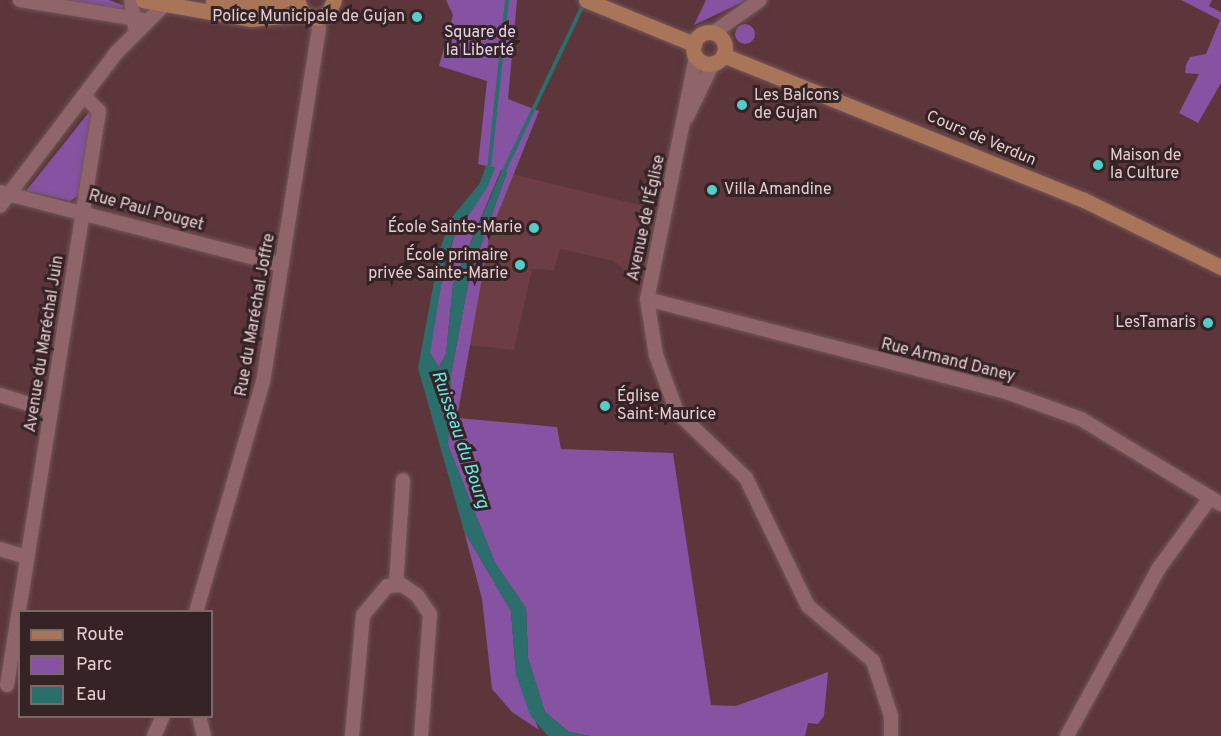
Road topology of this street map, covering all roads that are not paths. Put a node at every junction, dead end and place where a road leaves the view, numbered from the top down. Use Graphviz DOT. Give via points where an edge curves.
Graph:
graph roads {
  1 [pos="20,0"];
  2 [pos="131,0"];
  3 [pos="143,0"];
  4 [pos="213,0"];
  5 [pos="284,0"];
  6 [pos="760,0"];
  7 [pos="336,1"];
  8 [pos="590,2"];
  9 [pos="265,3"];
  10 [pos="165,4"];
  11 [pos="306,11"];
  12 [pos="135,22"];
  13 [pos="713,33"];
  14 [pos="695,50"];
  15 [pos="718,59"];
  16 [pos="84,96"];
  17 [pos="685,122"];
  18 [pos="4,193"];
  19 [pos="0,206"];
  20 [pos="84,211"];
  21 [pos="282,265"];
  22 [pos="1221,267"];
  23 [pos="646,299"];
  24 [pos="0,395"];
  25 [pos="51,411"];
  26 [pos="403,480"];
  27 [pos="1216,501"];
  28 [pos="0,549"];
  29 [pos="26,557"];
  30 [pos="396,585"];
  31 [pos="19,610"];
  32 [pos="197,610"];
  33 [pos="18,617"];
  34 [pos="9,685"];
  35 [pos="163,718"];
  36 [pos="199,718"];
  37 [pos="154,736"];
  38 [pos="204,736"];
  39 [pos="352,736"];
  40 [pos="421,736"];
  41 [pos="891,736"];
  42 [pos="1067,736"];
  1 -- 12 [label="street"];
  2 -- 12 [label="street"];
  3 -- 10 [label="main road"];
  4 -- 9 [label="main road"];
  5 -- 9 [label="main road"];
  6 -- 13 [label="street"];
  7 -- 11 [label="main road" via="328,13"];
  8 -- 14 [label="main road"];
  10 -- 11 [label="main road" via="251,19"];
  10 -- 12 [label="street"];
  11 -- 21 [label="street, Rue du Maréchal Joffre" via="319,29"];
  12 -- 16 [label="street"];
  13 -- 14 [label="main road" via="699,35"];
  13 -- 15 [label="main road" via="723,41"];
  14 -- 15 [label="main road, Cours de Verdun"];
  14 -- 17 [label="street, Avenue de l'Église"];
  15 -- 17 [label="street, Avenue de l'Église"];
  15 -- 22 [label="main road, Cours de Verdun" via="1089,202"];
  16 -- 18 [label="street"];
  16 -- 20 [label="street, Avenue du Maréchal Juin" via="99,111"];
  17 -- 23 [label="street, Avenue de l'Église"];
  18 -- 19 [label="street"];
  18 -- 20 [label="street, Rue Paul Pouget"];
  20 -- 21 [label="street, Rue Paul Pouget"];
  20 -- 25 [label="street, Avenue du Maréchal Juin"];
  21 -- 32 [label="street, Rue du Maréchal Joffre" via="255,414"];
  23 -- 27 [label="street, Rue Armand Daney" via="1017,396 1081,419"];
  23 -- 41 [label="street, Avenue de l'Église" via="656,356 686,423 746,478 808,606 873,662 891,716"];
  24 -- 25 [label="street"];
  25 -- 29 [label="street, Avenue du Maréchal Juin"];
  26 -- 30 [label="street"];
  27 -- 42 [label="street" via="1159,568"];
  28 -- 29 [label="street"];
  29 -- 31 [label="street, Avenue du Maréchal Juin"];
  30 -- 39 [label="street" via="372,598 363,615"];
  30 -- 40 [label="street" via="417,595 430,614"];
  33 -- 34 [label="street, Avenue du Maréchal Juin"];
  35 -- 37 [label="street"];
  36 -- 38 [label="street"];
}
